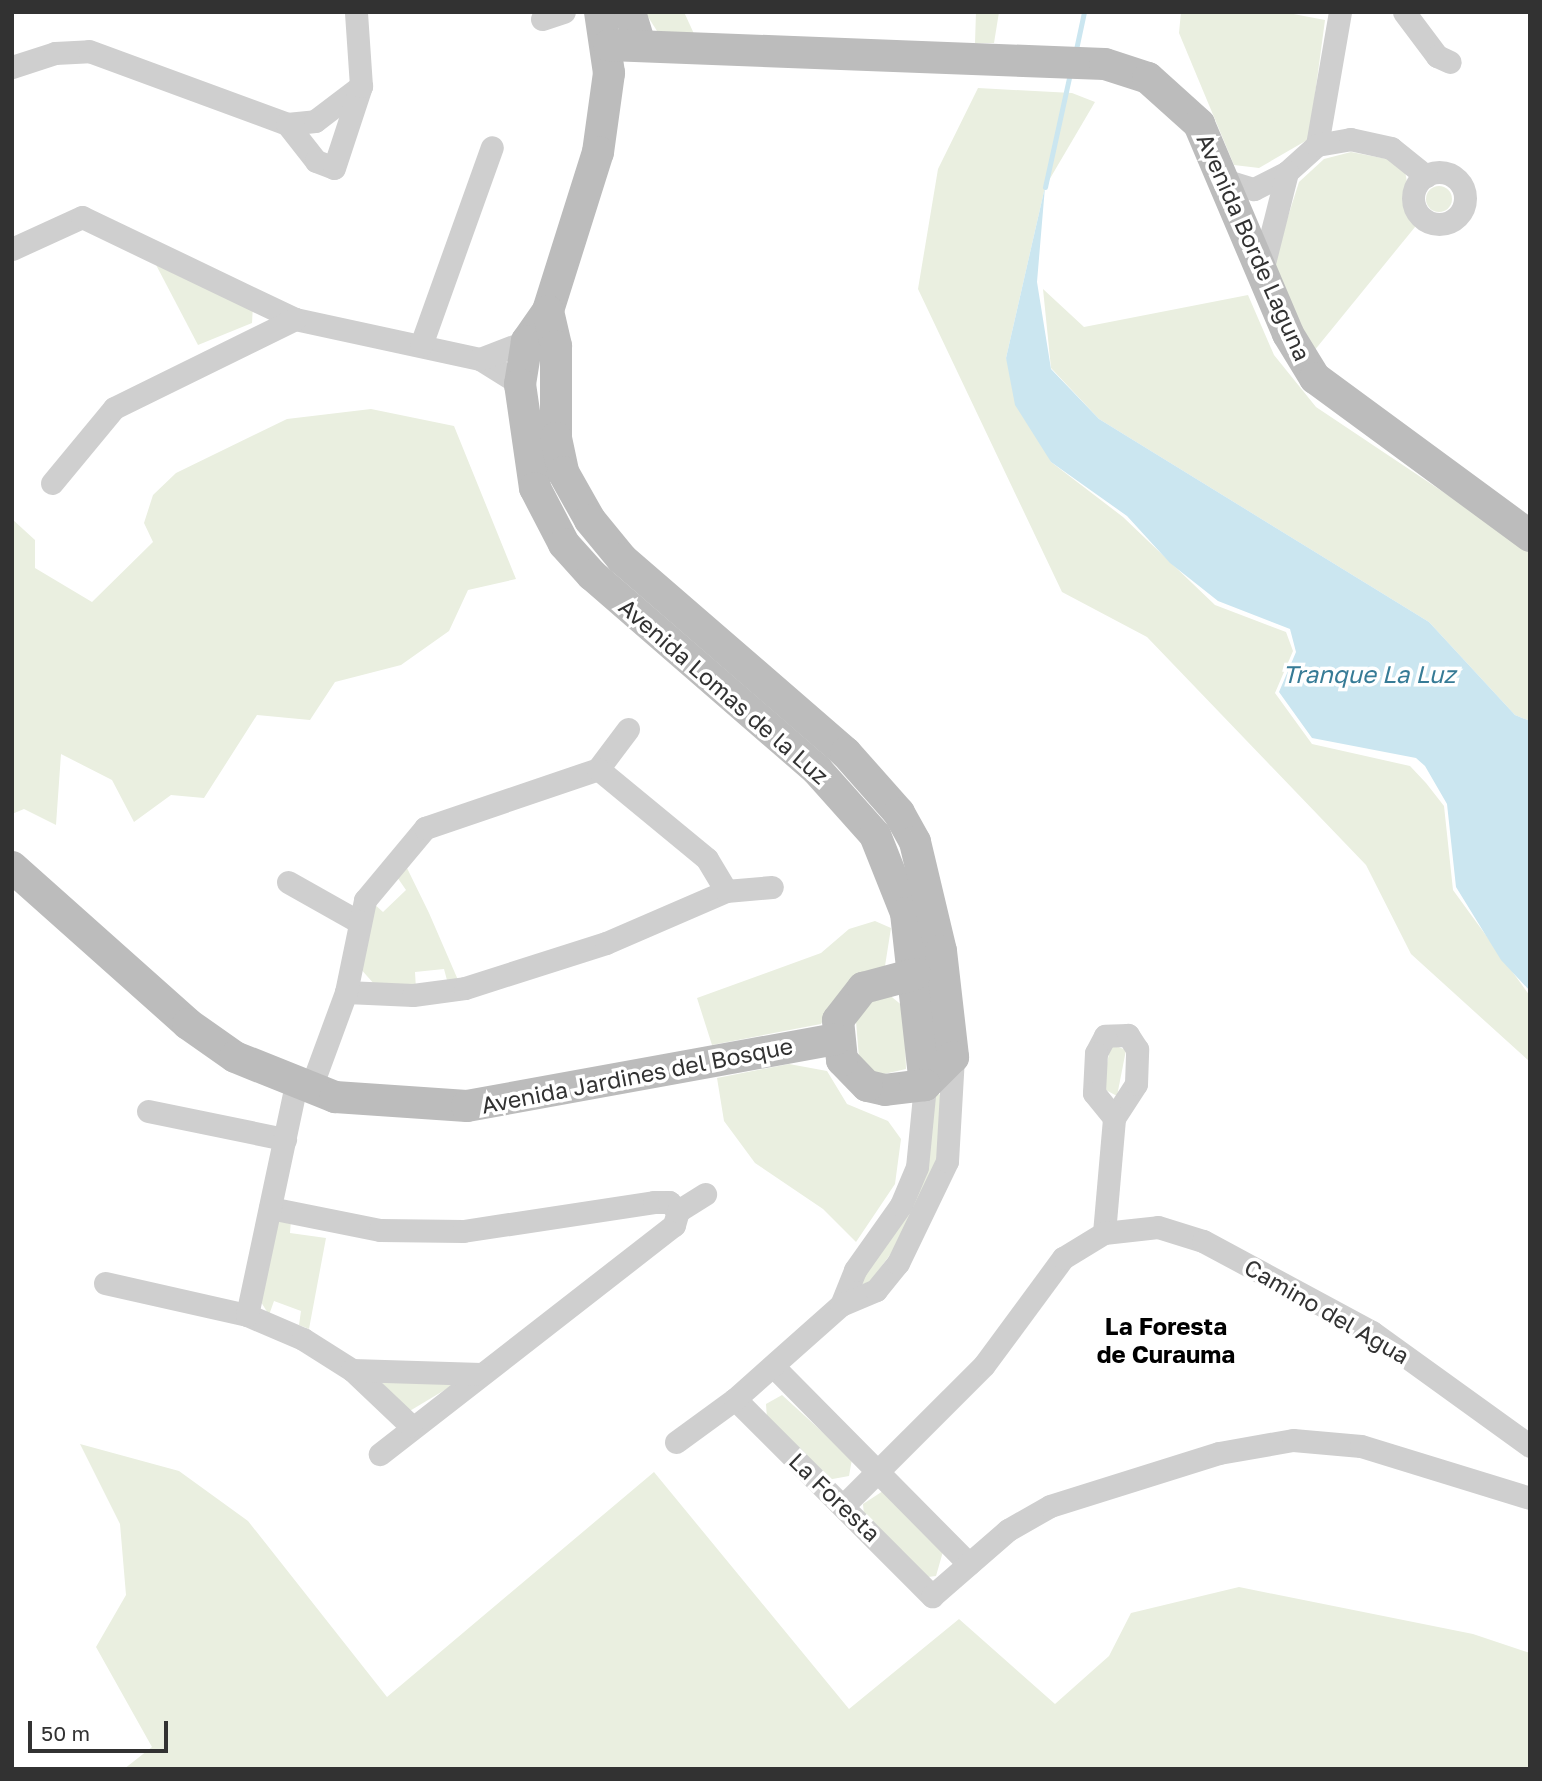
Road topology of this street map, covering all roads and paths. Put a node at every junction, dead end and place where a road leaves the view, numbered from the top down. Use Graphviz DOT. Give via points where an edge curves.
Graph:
graph roads {
  1 [pos="356,12"];
  2 [pos="600,12"];
  3 [pos="629,12"];
  4 [pos="1340,12"];
  5 [pos="1404,12"];
  6 [pos="624,44"];
  7 [pos="1450,62"];
  8 [pos="12,67"];
  9 [pos="361,86"];
  10 [pos="287,124"];
  11 [pos="1317,145"];
  12 [pos="492,148"];
  13 [pos="1287,172"];
  14 [pos="1426,176"];
  15 [pos="1248,211"];
  16 [pos="12,249"];
  17 [pos="548,311"];
  18 [pos="295,318"];
  19 [pos="527,341"];
  20 [pos="421,345"];
  21 [pos="480,359"];
  22 [pos="520,384"];
  23 [pos="52,483"];
  24 [pos="1530,536"];
  25 [pos="628,729"];
  26 [pos="598,769"];
  27 [pos="12,867"];
  28 [pos="288,882"];
  29 [pos="772,887"];
  30 [pos="726,891"];
  31 [pos="359,922"];
  32 [pos="915,974"];
  33 [pos="346,992"];
  34 [pos="836,1039"];
  35 [pos="953,1057"];
  36 [pos="925,1085"];
  37 [pos="303,1087"];
  38 [pos="148,1111"];
  39 [pos="1114,1118"];
  40 [pos="285,1139"];
  41 [pos="705,1194"];
  42 [pos="270,1208"];
  43 [pos="626,1208"];
  44 [pos="678,1211"];
  45 [pos="1104,1233"];
  46 [pos="637,1248"];
  47 [pos="106,1283"];
  48 [pos="841,1305"];
  49 [pos="247,1315"];
  50 [pos="774,1367"];
  51 [pos="352,1370"];
  52 [pos="481,1374"];
  53 [pos="735,1399"];
  54 [pos="411,1426"];
  55 [pos="676,1442"];
  56 [pos="1530,1447"];
  57 [pos="380,1454"];
  58 [pos="876,1471"];
  59 [pos="1530,1498"];
  60 [pos="843,1506"];
  61 [pos="969,1564"];
  1 -- 9 [label="street"];
  2 -- 6 [label="street, Avenida Lomas de la Luz"];
  3 -- 6 [label="street, Avenida Lomas de la Luz"];
  4 -- 11 [label="street"];
  5 -- 7 [label="street" via="1437,56"];
  6 -- 15 [label="street, Avenida Borde Laguna" via="1105,64 1148,78 1181,101"];
  6 -- 17 [label="street, Avenida Lomas de la Luz" via="598,152"];
  8 -- 10 [label="street" via="55,52 89,51"];
  9 -- 10 [label="street" via="315,121"];
  9 -- 10 [label="street" via="334,168 316,161"];
  11 -- 13 [label="street"];
  11 -- 14 [label="street" via="1376,143 1403,155"];
  12 -- 20 [label="street"];
  13 -- 15 [label="street"];
  13 -- 15 [label="street"];
  15 -- 24 [label="street, Avenida Borde Laguna" via="1262,271 1295,349 1325,389"];
  16 -- 18 [label="street" via="82,217"];
  17 -- 19 [label="street, Avenida Lomas de la Luz"];
  17 -- 35 [label="street, Avenida Lomas de la Luz" via="555,346 555,438 563,472 590,520 622,559 846,752 912,836 934,911"];
  18 -- 20 [label="street"];
  18 -- 23 [label="street" via="114,408"];
  19 -- 21 [label="street"];
  19 -- 22 [label="street, Avenida Lomas de la Luz"];
  20 -- 21 [label="street"];
  21 -- 22 [label="street"];
  22 -- 32 [label="street, Avenida Lomas de la Luz" via="531,472 564,544 817,770 875,835 903,902"];
  25 -- 26 [label="street"];
  26 -- 30 [label="street" via="707,859"];
  26 -- 31 [label="street" via="425,828 365,900"];
  27 -- 37 [label="street, Avenida Jardines del Bosque" via="188,1024 235,1057"];
  28 -- 31 [label="street"];
  29 -- 30 [label="street"];
  30 -- 33 [label="street" via="606,943 465,988 413,995"];
  31 -- 33 [label="street"];
  32 -- 34 [label="street" via="863,988 847,1002"];
  32 -- 36 [label="street, Avenida Lomas de la Luz"];
  33 -- 37 [label="street"];
  34 -- 36 [label="street" via="842,1060 867,1086 885,1090"];
  34 -- 37 [label="street, Avenida Jardines del Bosque" via="467,1107 395,1106"];
  35 -- 36 [label="street"];
  35 -- 48 [label="street, Avenida Lomas de la Luz" via="953,1127 931,1206 876,1290"];
  36 -- 48 [label="street, Avenida Lomas de la Luz" via="917,1167 901,1205 855,1270"];
  37 -- 40 [label="street"];
  38 -- 40 [label="street"];
  39 -- 45 [label="street"];
  40 -- 42 [label="street"];
  41 -- 44 [label="street"];
  42 -- 43 [label="street" via="380,1230 463,1231"];
  42 -- 49 [label="street"];
  43 -- 44 [label="street" via="669,1202"];
  43 -- 46 [label="street" via="639,1217 643,1233"];
  44 -- 46 [label="street" via="674,1225"];
  45 -- 56 [label="street, Camino del Agua" via="1158,1227 1203,1241 1372,1332"];
  45 -- 58 [label="street, Camino del Agua" via="1063,1258 984,1366"];
  46 -- 52 [label="street"];
  47 -- 49 [label="street"];
  48 -- 50 [label="street, Avenida Lomas de la Luz"];
  49 -- 51 [label="street"];
  50 -- 53 [label="street, Avenida Lomas de la Luz"];
  50 -- 58 [label="street, La Foresta"];
  51 -- 52 [label="street"];
  51 -- 54 [label="street"];
  52 -- 54 [label="street"];
  53 -- 55 [label="street, Avenida Lomas de la Luz"];
  53 -- 60 [label="street, La Foresta"];
  54 -- 57 [label="street"];
  58 -- 60 [label="street, Camino del Agua"];
  58 -- 61 [label="street, La Foresta"];
  59 -- 61 [label="street" via="1361,1446 1293,1440 1219,1453 1050,1506"];
  60 -- 61 [label="street, La Foresta" via="932,1596"];
}
